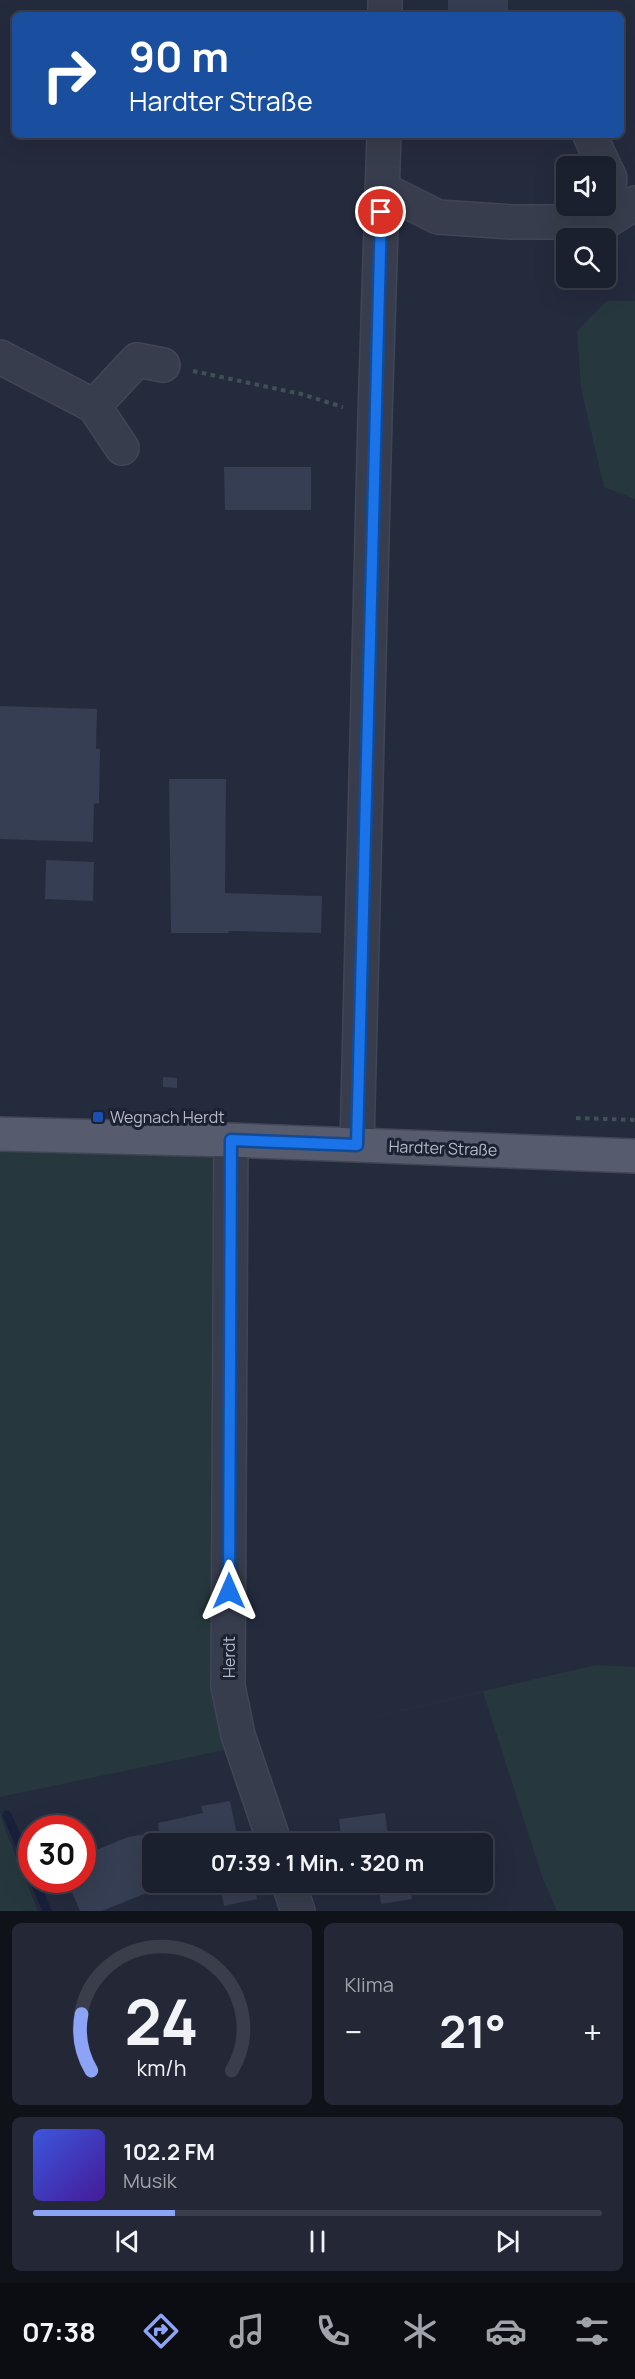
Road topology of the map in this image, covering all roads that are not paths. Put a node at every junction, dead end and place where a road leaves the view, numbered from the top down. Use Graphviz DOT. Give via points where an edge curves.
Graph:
graph roads {
  1 [pos="384,138"];
  2 [pos="593,138"];
  3 [pos="603,156"];
  4 [pos="382,189"];
  5 [pos="635,203"];
  6 [pos="605,216"];
  7 [pos="604,222"];
  8 [pos="0,357"];
  9 [pos="163,365"];
  10 [pos="94,406"];
  11 [pos="122,448"];
  12 [pos="0,1134"];
  13 [pos="231,1140"];
  14 [pos="357,1145"];
  15 [pos="635,1156"];
  16 [pos="271,1833"];
  17 [pos="292,1893"];
  18 [pos="298,1911"];
  1 -- 4 [label="street"];
  2 -- 3 [label="street"];
  4 -- 7 [label="street" via="438,217"];
  4 -- 14 [label="street"];
  5 -- 7 [label="street"];
  6 -- 7 [label="street"];
  8 -- 10 [label="street"];
  9 -- 10 [label="street" via="138,360"];
  10 -- 11 [label="street"];
  12 -- 13 [label="main road, Hardter Straße"];
  13 -- 14 [label="main road, Hardter Straße"];
  13 -- 16 [label="street, Herdt" via="228,1686 238,1735"];
  14 -- 15 [label="main road, Hardter Straße"];
  17 -- 18 [label="street"];
}
